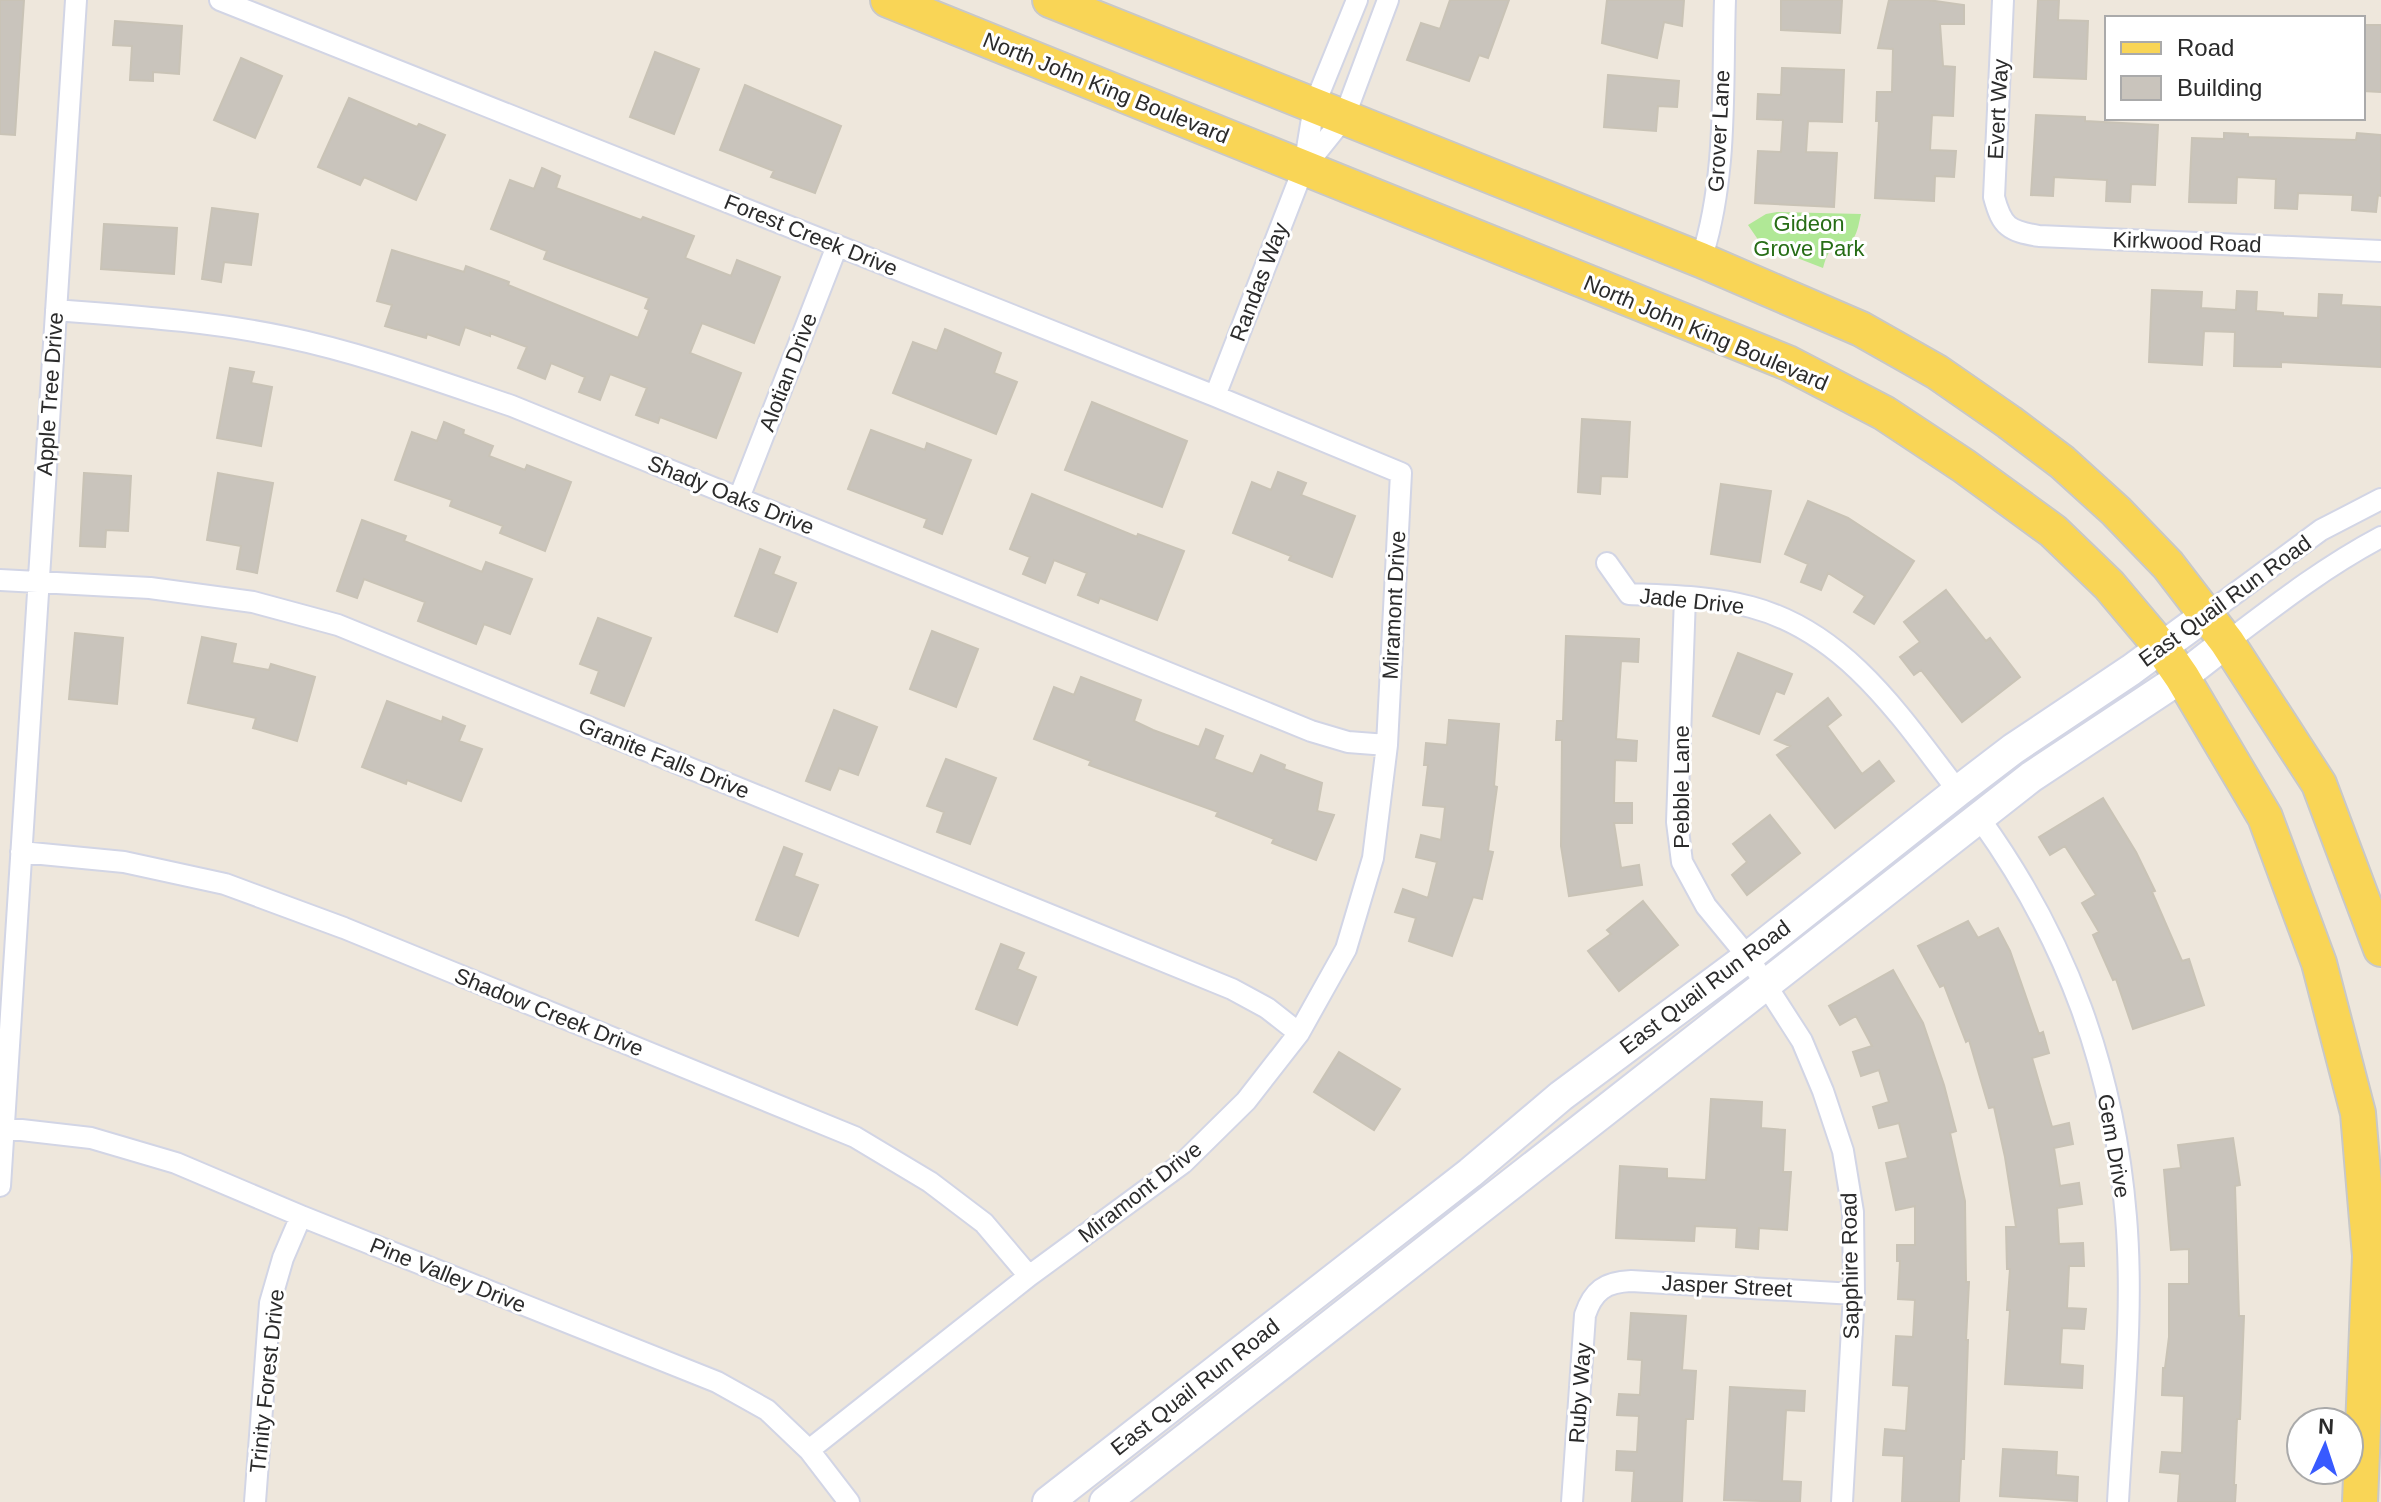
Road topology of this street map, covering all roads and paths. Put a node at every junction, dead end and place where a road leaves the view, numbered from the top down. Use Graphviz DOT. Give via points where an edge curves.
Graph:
graph roads {
  1 [pos="76,0"];
  2 [pos="220,0"];
  3 [pos="888,0"];
  4 [pos="1050,0"];
  5 [pos="1357,0"];
  6 [pos="1388,0"];
  7 [pos="1725,0"];
  8 [pos="2003,0"];
  9 [pos="1329,112"];
  10 [pos="1304,167"];
  11 [pos="2000,217"];
  12 [pos="837,246"];
  13 [pos="2381,251"];
  14 [pos="1701,260"];
  15 [pos="56,310"];
  16 [pos="1215,396"];
  17 [pos="1401,473"];
  18 [pos="739,498"];
  19 [pos="2381,499"];
  20 [pos="2381,537"];
  21 [pos="1607,563"];
  22 [pos="0,580"];
  23 [pos="38,582"];
  24 [pos="1685,597"];
  25 [pos="2206,615"];
  26 [pos="2227,642"];
  27 [pos="2162,648"];
  28 [pos="2182,677"];
  29 [pos="1387,745"];
  30 [pos="1958,791"];
  31 [pos="1980,819"];
  32 [pos="21,852"];
  33 [pos="2381,949"];
  34 [pos="1748,957"];
  35 [pos="1767,985"];
  36 [pos="1299,1033"];
  37 [pos="4,1128"];
  38 [pos="0,1186"];
  39 [pos="301,1216"];
  40 [pos="1029,1276"];
  41 [pos="1601,1290"];
  42 [pos="1854,1294"];
  43 [pos="809,1450"];
  44 [pos="255,1502"];
  45 [pos="849,1502"];
  46 [pos="1048,1502"];
  47 [pos="1105,1502"];
  48 [pos="1572,1502"];
  49 [pos="1842,1502"];
  50 [pos="2118,1502"];
  51 [pos="2360,1502"];
  1 -- 15 [label="street, Apple Tree Drive"];
  2 -- 12 [label="street, Forest Creek Drive"];
  3 -- 10 [label="main road, North John King Boulevard"];
  4 -- 9 [label="main road"];
  5 -- 9 [label="street, Randas Way"];
  6 -- 9 [label="street, Randas Way"];
  7 -- 14 [label="street, Grover Lane" via="1719,181"];
  8 -- 11 [label="street, Evert Way" via="1994,197"];
  9 -- 10 [label="street, Randas Way"];
  9 -- 10 [label="street, Randas Way"];
  9 -- 14 [label="main road"];
  10 -- 16 [label="street, Randas Way"];
  10 -- 27 [label="main road, North John King Boulevard" via="1788,363 1884,413 2053,531 2109,585"];
  11 -- 13 [label="street, Kirkwood Road" via="2014,232 2039,236"];
  12 -- 16 [label="street, Forest Creek Drive"];
  12 -- 18 [label="street, Alotian Drive"];
  14 -- 25 [label="main road" via="1861,329 1937,372 2009,422 2116,511"];
  15 -- 18 [label="street, Shady Oaks Drive" via="171,319 286,337 512,406"];
  15 -- 23 [label="street, Apple Tree Drive"];
  16 -- 17 [label="street, Forest Creek Drive"];
  17 -- 29 [label="street, Miramont Drive"];
  18 -- 29 [label="street, Shady Oaks Drive" via="1311,731 1348,742"];
  19 -- 25 [label="street, East Quail Run Road" via="2321,530"];
  20 -- 26 [label="street, East Quail Run Road" via="2282,599"];
  21 -- 24 [label="street, Jade Drive" via="1629,594"];
  22 -- 23 [label="street, Granite Falls Drive"];
  23 -- 32 [label="street, Apple Tree Drive"];
  23 -- 36 [label="street, Granite Falls Drive" via="150,588 253,602 338,625 1232,989"];
  24 -- 30 [label="street, Jade Drive" via="1752,607 1794,623 1850,661"];
  24 -- 34 [label="street, Pebble Lane" via="1677,822 1682,862 1706,906"];
  25 -- 26 [label="main road"];
  25 -- 27 [label="street, East Quail Run Road"];
  26 -- 28 [label="street, East Quail Run Road"];
  26 -- 33 [label="main road" via="2319,784"];
  27 -- 28 [label="main road, North John King Boulevard"];
  27 -- 30 [label="street, East Quail Run Road"];
  28 -- 31 [label="street, East Quail Run Road" via="2031,777"];
  28 -- 51 [label="main road, North John King Boulevard" via="2265,817 2319,963 2358,1113 2370,1256"];
  29 -- 36 [label="street, Miramont Drive" via="1373,858 1346,949"];
  30 -- 34 [label="street, East Quail Run Road"];
  31 -- 35 [label="street, East Quail Run Road"];
  31 -- 50 [label="street, Gem Drive" via="2042,916 2075,986 2117,1140 2128,1301"];
  32 -- 37 [label="street, Apple Tree Drive"];
  32 -- 40 [label="street, Shadow Creek Drive" via="124,862 225,884 855,1137 930,1182 984,1223"];
  34 -- 35 [label="street, Sapphire Road"];
  34 -- 46 [label="street, East Quail Run Road" via="1561,1096"];
  35 -- 42 [label="street, Sapphire Road" via="1802,1041 1843,1151 1853,1212"];
  35 -- 47 [label="street, East Quail Run Road"];
  36 -- 40 [label="street, Miramont Drive" via="1246,1101 1183,1163"];
  37 -- 38 [label="street, Apple Tree Drive"];
  37 -- 39 [label="street, Pine Valley Drive" via="91,1138 176,1163"];
  39 -- 43 [label="street, Pine Valley Drive" via="717,1382 767,1410"];
  39 -- 44 [label="street, Trinity Forest Drive" via="270,1303"];
  40 -- 43 [label="street, Miramont Drive"];
  41 -- 42 [label="street, Jasper Street" via="1631,1281"];
  41 -- 48 [label="street, Ruby Way" via="1591,1298 1585,1315"];
  42 -- 49 [label="street, Sapphire Road"];
  43 -- 45 [label="street, Pine Valley Drive"];
}
